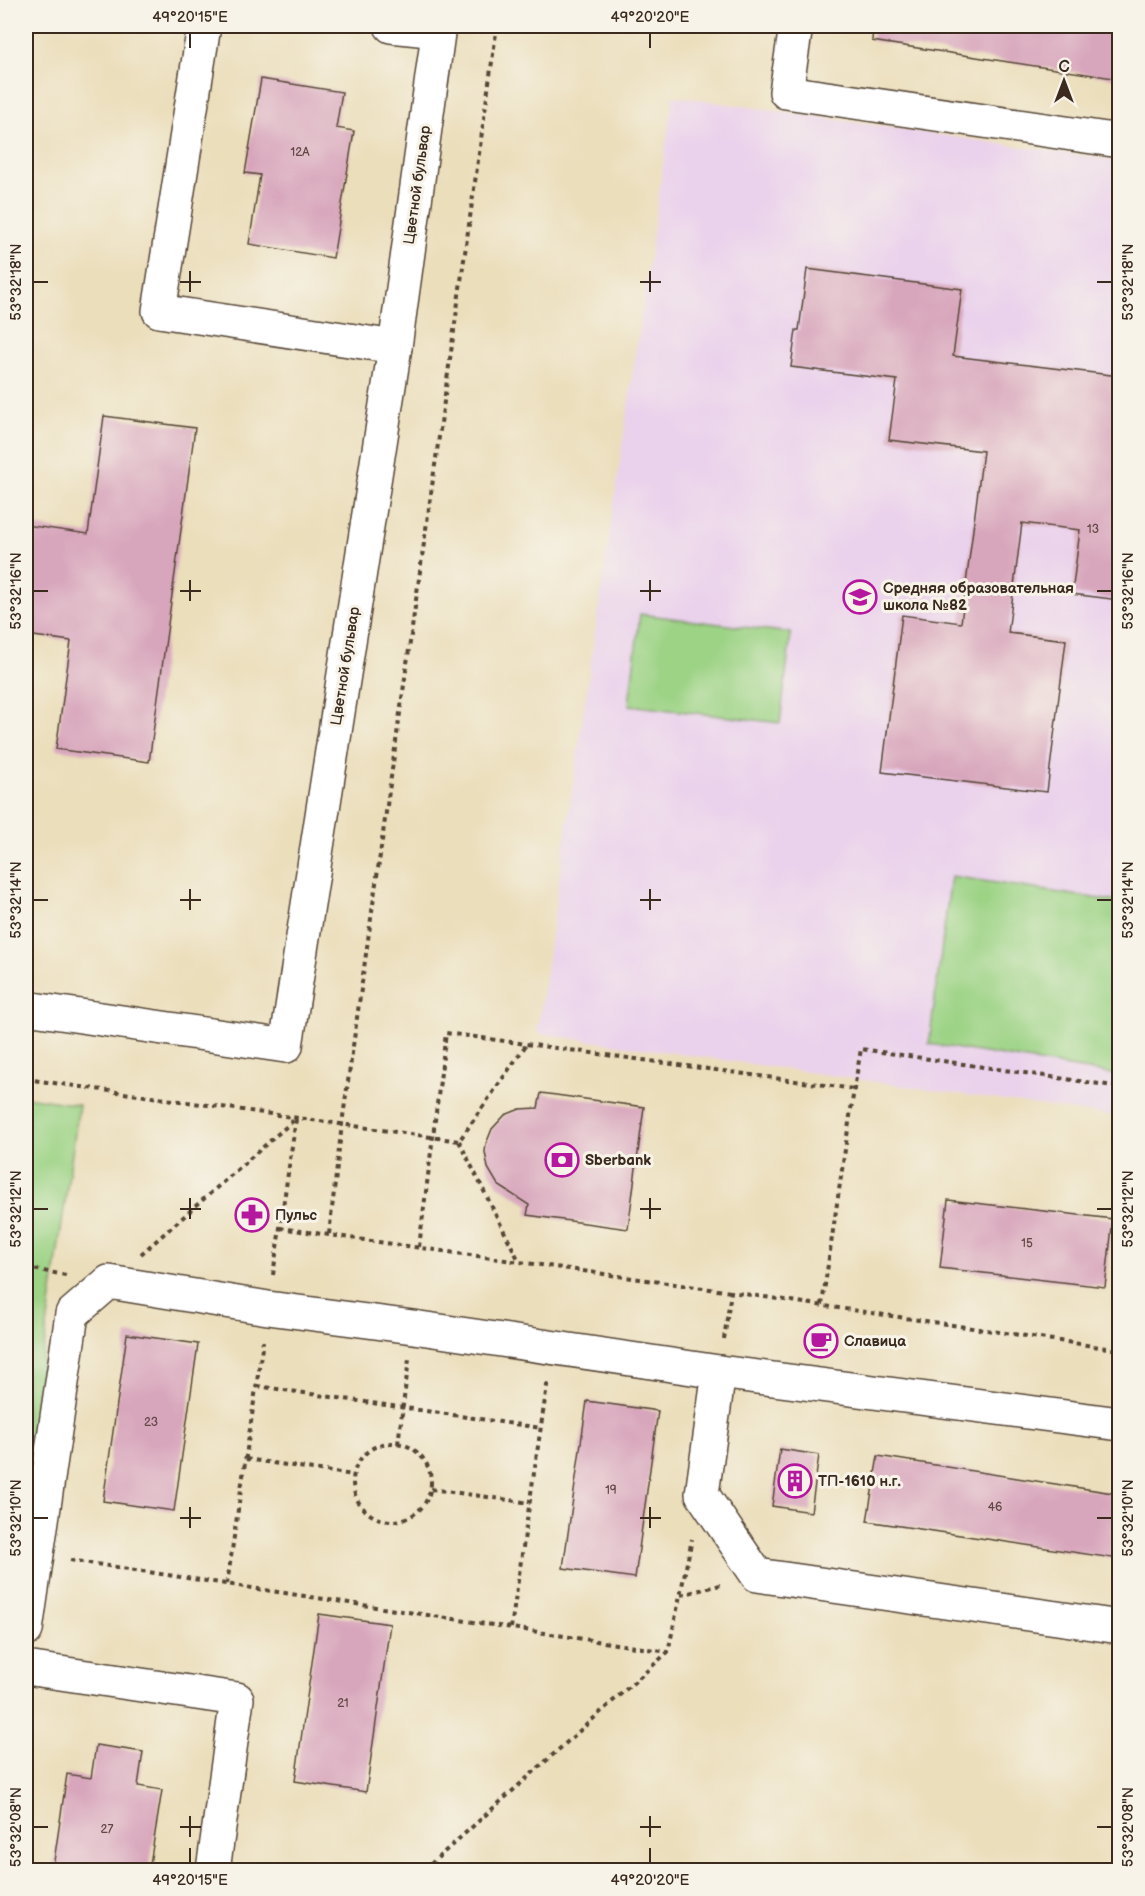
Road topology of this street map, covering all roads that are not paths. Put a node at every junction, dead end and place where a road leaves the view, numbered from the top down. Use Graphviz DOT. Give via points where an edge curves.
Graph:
graph roads {
  1 [pos="204,26"];
  2 [pos="391,26"];
  3 [pos="796,26"];
  4 [pos="439,28"];
  5 [pos="1119,141"];
  6 [pos="395,347"];
  7 [pos="26,1008"];
  8 [pos="719,1372"];
  9 [pos="1119,1424"];
  10 [pos="37,1475"];
  11 [pos="1119,1627"];
  12 [pos="26,1630"];
  13 [pos="26,1668"];
  14 [pos="213,1870"];
  1 -- 6 [label="street" via="159,311"];
  2 -- 4 [label="street"];
  3 -- 5 [label="street" via="786,92"];
  4 -- 6 [label="street, Цветной бульвар"];
  6 -- 7 [label="street, Цветной бульвар" via="286,1046"];
  8 -- 9 [label="street"];
  8 -- 10 [label="street" via="108,1282 72,1314"];
  8 -- 11 [label="street" via="702,1494 757,1575"];
  10 -- 12 [label="street" via="36,1555"];
  13 -- 14 [label="street" via="237,1699"];
}
